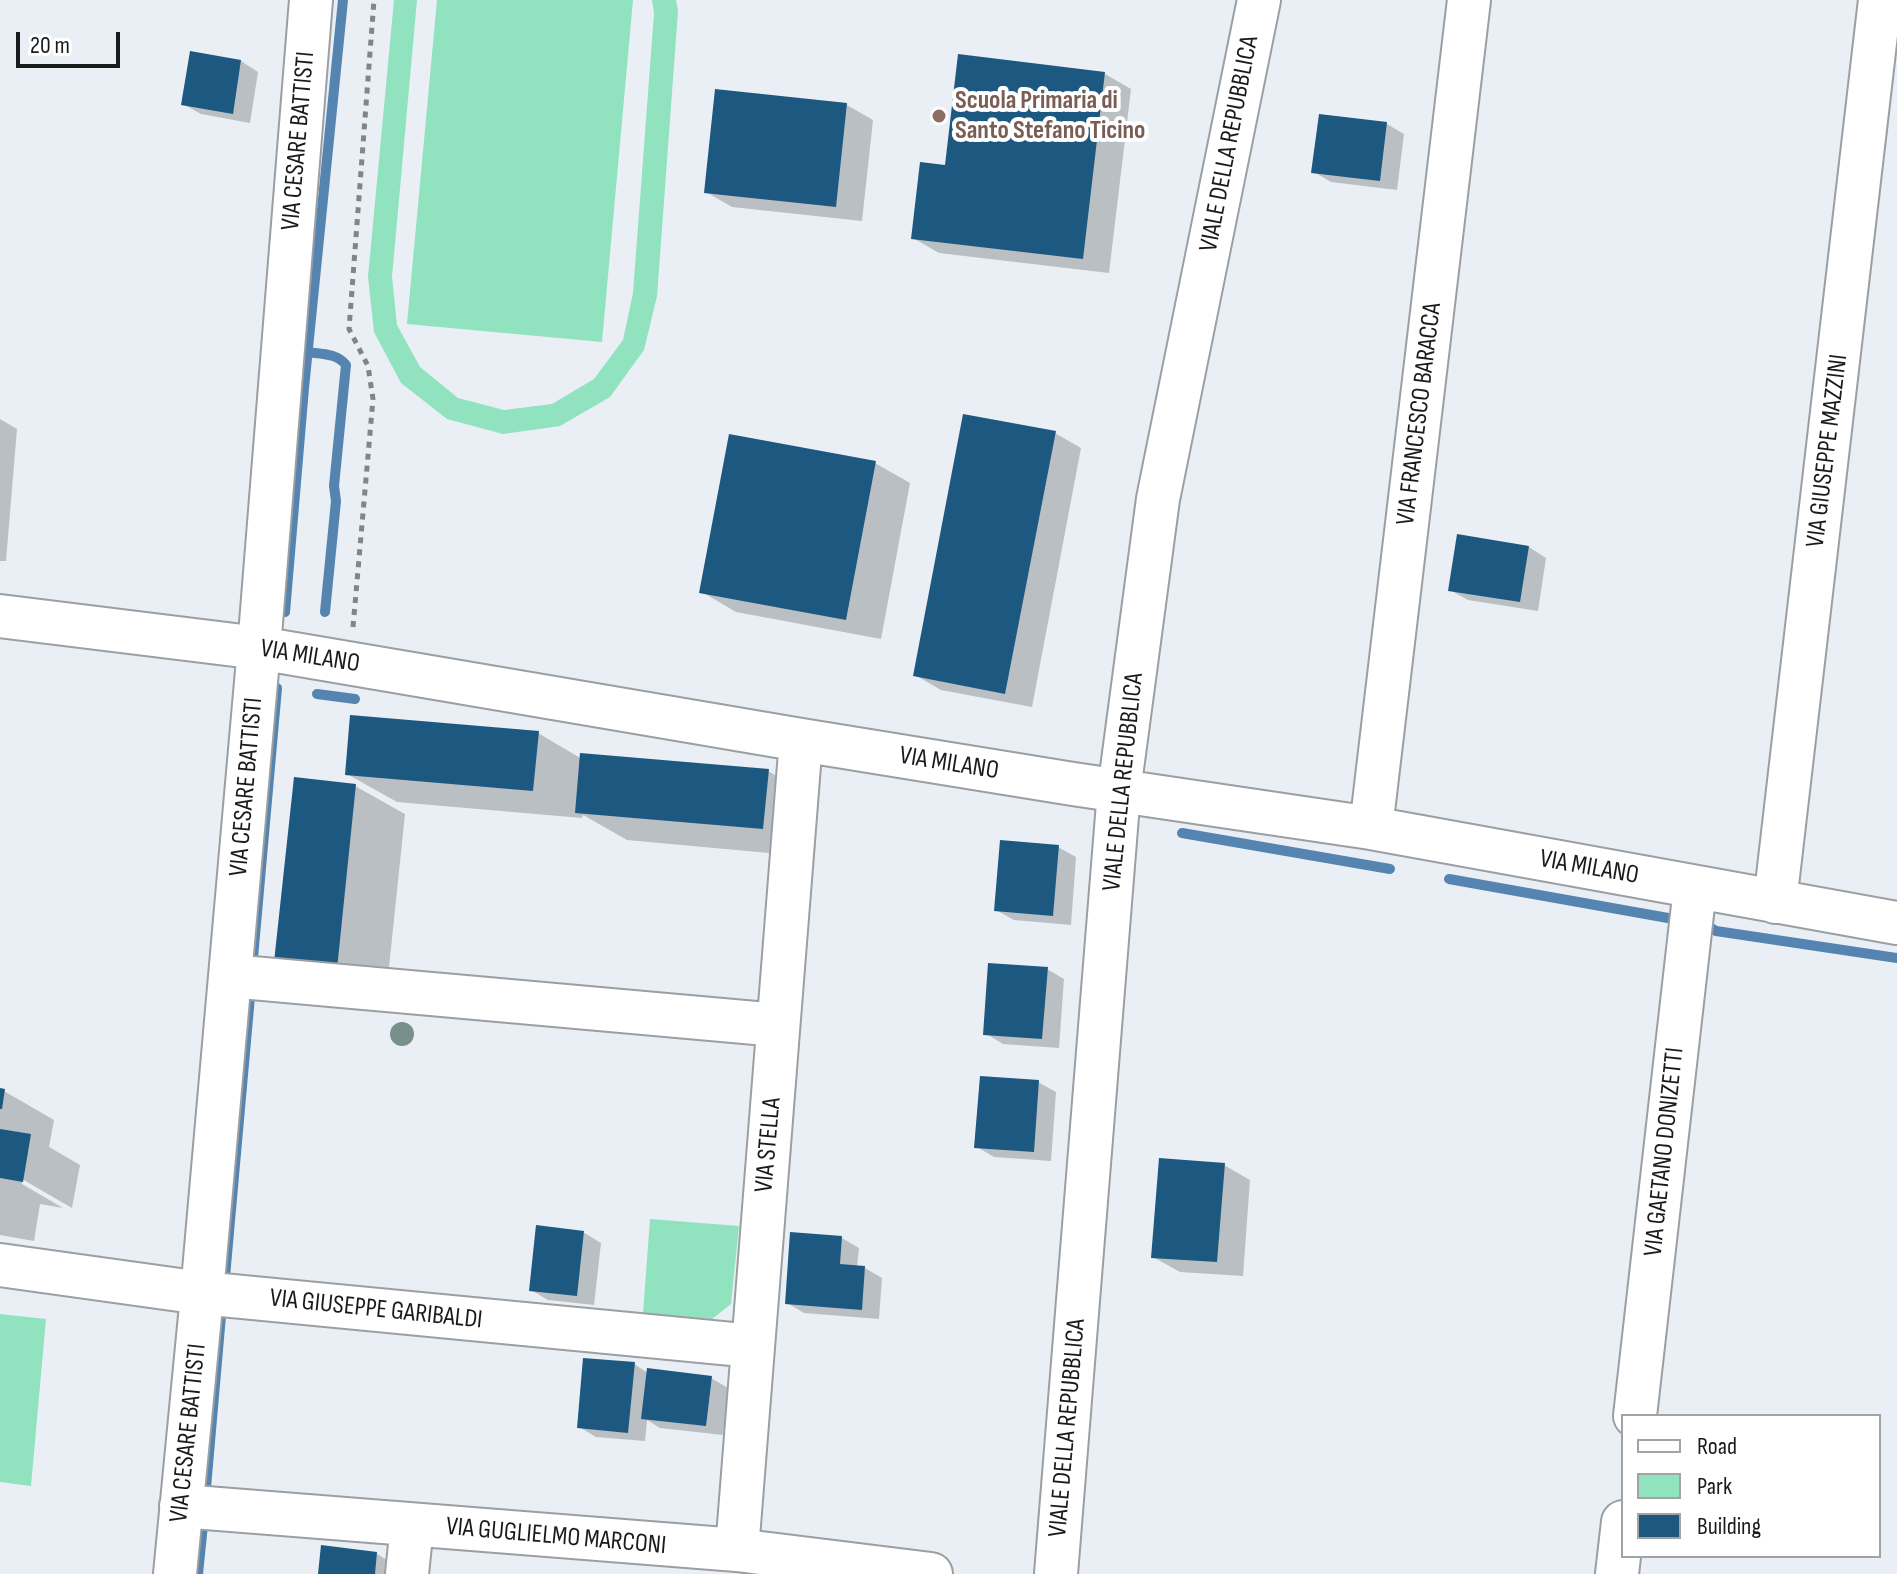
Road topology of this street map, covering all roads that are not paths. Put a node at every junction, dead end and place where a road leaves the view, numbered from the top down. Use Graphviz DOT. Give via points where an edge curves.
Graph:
graph roads {
  1 [pos="311,0"];
  2 [pos="1259,0"];
  3 [pos="1469,0"];
  4 [pos="1880,0"];
  5 [pos="0,616"];
  6 [pos="259,648"];
  7 [pos="801,740"];
  8 [pos="1119,791"];
  9 [pos="1371,828"];
  10 [pos="1695,888"];
  11 [pos="1775,902"];
  12 [pos="1897,923"];
  13 [pos="245,977"];
  14 [pos="778,1025"];
  15 [pos="0,1265"];
  16 [pos="215,1294"];
  17 [pos="753,1346"];
  18 [pos="1635,1414"];
  19 [pos="196,1507"];
  20 [pos="412,1525"];
  21 [pos="1621,1539"];
  22 [pos="737,1550"];
  23 [pos="675,1560"];
  24 [pos="175,1574"];
  25 [pos="407,1574"];
  26 [pos="931,1574"];
  27 [pos="1056,1574"];
  28 [pos="1617,1574"];
  1 -- 6 [label="street, VIA CESARE BATTISTI"];
  2 -- 8 [label="street, VIALE DELLA REPUBBLICA" via="1158,499"];
  3 -- 9 [label="street, VIA FRANCESCO BARACCA"];
  4 -- 11 [label="street, VIA GIUSEPPE MAZZINI"];
  5 -- 6 [label="street, VIA MILANO"];
  6 -- 7 [label="street, VIA MILANO"];
  6 -- 13 [label="street, VIA CESARE BATTISTI"];
  7 -- 8 [label="street, VIA MILANO"];
  7 -- 14 [label="street, VIA STELLA"];
  8 -- 9 [label="street, VIA MILANO"];
  8 -- 27 [label="street, VIALE DELLA REPUBBLICA"];
  9 -- 10 [label="street, VIA MILANO"];
  10 -- 11 [label="street, VIA MILANO"];
  10 -- 18 [label="street, VIA GAETANO DONIZETTI"];
  11 -- 12 [label="street, VIA MILANO"];
  13 -- 14 [label="street"];
  13 -- 16 [label="street, VIA CESARE BATTISTI"];
  14 -- 17 [label="street, VIA STELLA"];
  15 -- 16 [label="street, VIA GIUSEPPE GARIBALDI"];
  16 -- 17 [label="street, VIA GIUSEPPE GARIBALDI"];
  16 -- 19 [label="street, VIA CESARE BATTISTI"];
  17 -- 22 [label="street, VIA STELLA"];
  19 -- 20 [label="street, VIA GUGLIELMO MARCONI"];
  19 -- 24 [label="street, VIA CESARE BATTISTI"];
  20 -- 23 [label="street, VIA GUGLIELMO MARCONI"];
  20 -- 25 [label="street"];
  21 -- 28 [label="street"];
  22 -- 23 [label="street, VIA GUGLIELMO MARCONI"];
  22 -- 26 [label="street, VIA GUGLIELMO MARCONI"];
}
